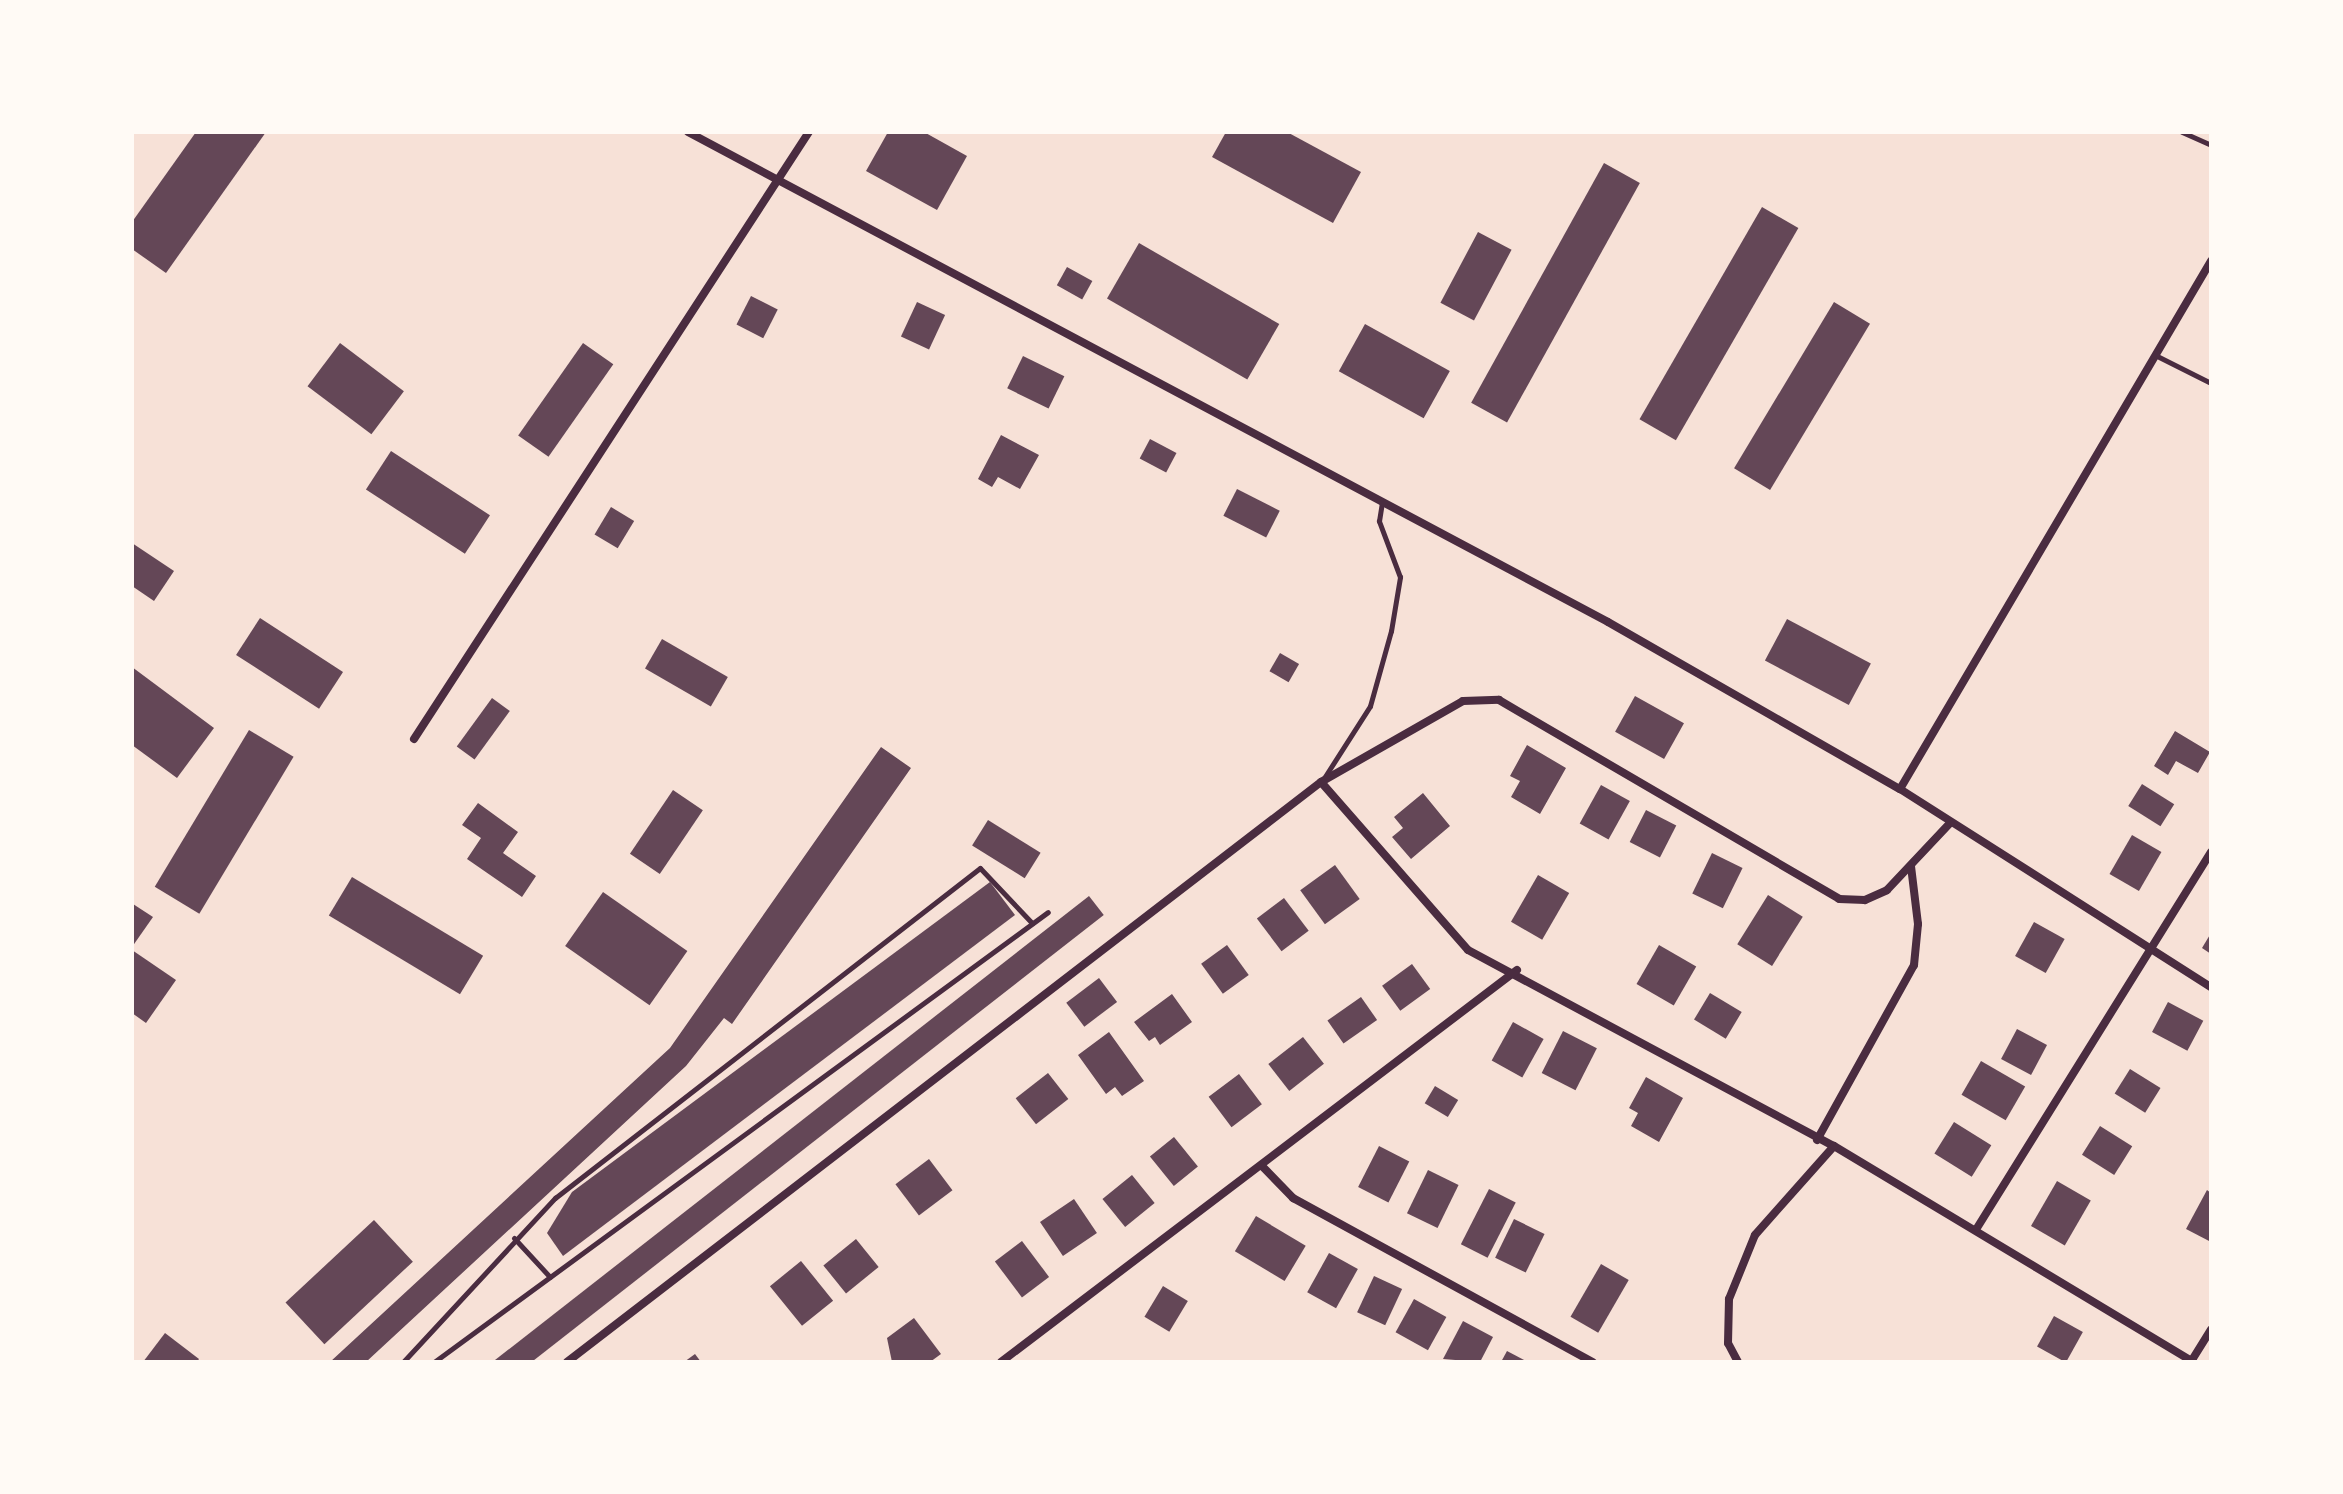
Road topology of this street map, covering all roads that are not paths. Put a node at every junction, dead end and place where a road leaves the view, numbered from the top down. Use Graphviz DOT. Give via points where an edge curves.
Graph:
graph roads {
  1 [pos="688,132"];
  2 [pos="809,132"];
  3 [pos="2186,133"];
  4 [pos="2211,145"];
  5 [pos="779,179"];
  6 [pos="2211,261"];
  7 [pos="2155,355"];
  8 [pos="2211,383"];
  9 [pos="1382,500"];
  10 [pos="414,739"];
  11 [pos="1321,782"];
  12 [pos="1900,789"];
  13 [pos="1951,822"];
  14 [pos="2211,852"];
  15 [pos="1911,866"];
  16 [pos="1048,912"];
  17 [pos="1032,923"];
  18 [pos="2155,952"];
  19 [pos="1517,970"];
  20 [pos="2211,987"];
  21 [pos="1817,1140"];
  22 [pos="1834,1146"];
  23 [pos="1262,1166"];
  24 [pos="1977,1228"];
  25 [pos="514,1238"];
  26 [pos="550,1277"];
  27 [pos="2211,1329"];
  28 [pos="1014,1358"];
  29 [pos="2193,1361"];
  30 [pos="403,1362"];
  31 [pos="434,1362"];
  32 [pos="567,1362"];
  33 [pos="1001,1362"];
  34 [pos="1593,1362"];
  35 [pos="1738,1362"];
  1 -- 5 [label="street"];
  2 -- 5 [label="street"];
  3 -- 4 [label="lane"];
  5 -- 9 [label="street"];
  5 -- 10 [label="street"];
  6 -- 7 [label="street"];
  7 -- 8 [label="lane"];
  7 -- 12 [label="street"];
  9 -- 11 [label="lane" via="1379,521 1400,577 1391,631 1370,706"];
  9 -- 12 [label="street"];
  11 -- 15 [label="street" via="1463,701 1499,700 1839,899 1865,900"];
  11 -- 19 [label="street" via="1468,950"];
  11 -- 32 [label="street"];
  12 -- 13 [label="street"];
  13 -- 15 [label="street"];
  13 -- 18 [label="street"];
  14 -- 18 [label="street"];
  15 -- 21 [label="street" via="1919,947 1914,965"];
  16 -- 17 [label="lane"];
  17 -- 25 [label="lane" via="980,868 555,1198"];
  17 -- 26 [label="lane"];
  18 -- 20 [label="street"];
  18 -- 24 [label="street"];
  19 -- 21 [label="street"];
  19 -- 23 [label="street"];
  21 -- 22 [label="street"];
  22 -- 24 [label="street"];
  22 -- 35 [label="street" via="1755,1235 1729,1299 1728,1343"];
  23 -- 28 [label="street"];
  23 -- 34 [label="street" via="1293,1198"];
  24 -- 29 [label="street"];
  25 -- 26 [label="lane"];
  25 -- 30 [label="lane"];
  26 -- 31 [label="lane"];
  27 -- 29 [label="street"];
  28 -- 33 [label="street"];
}
